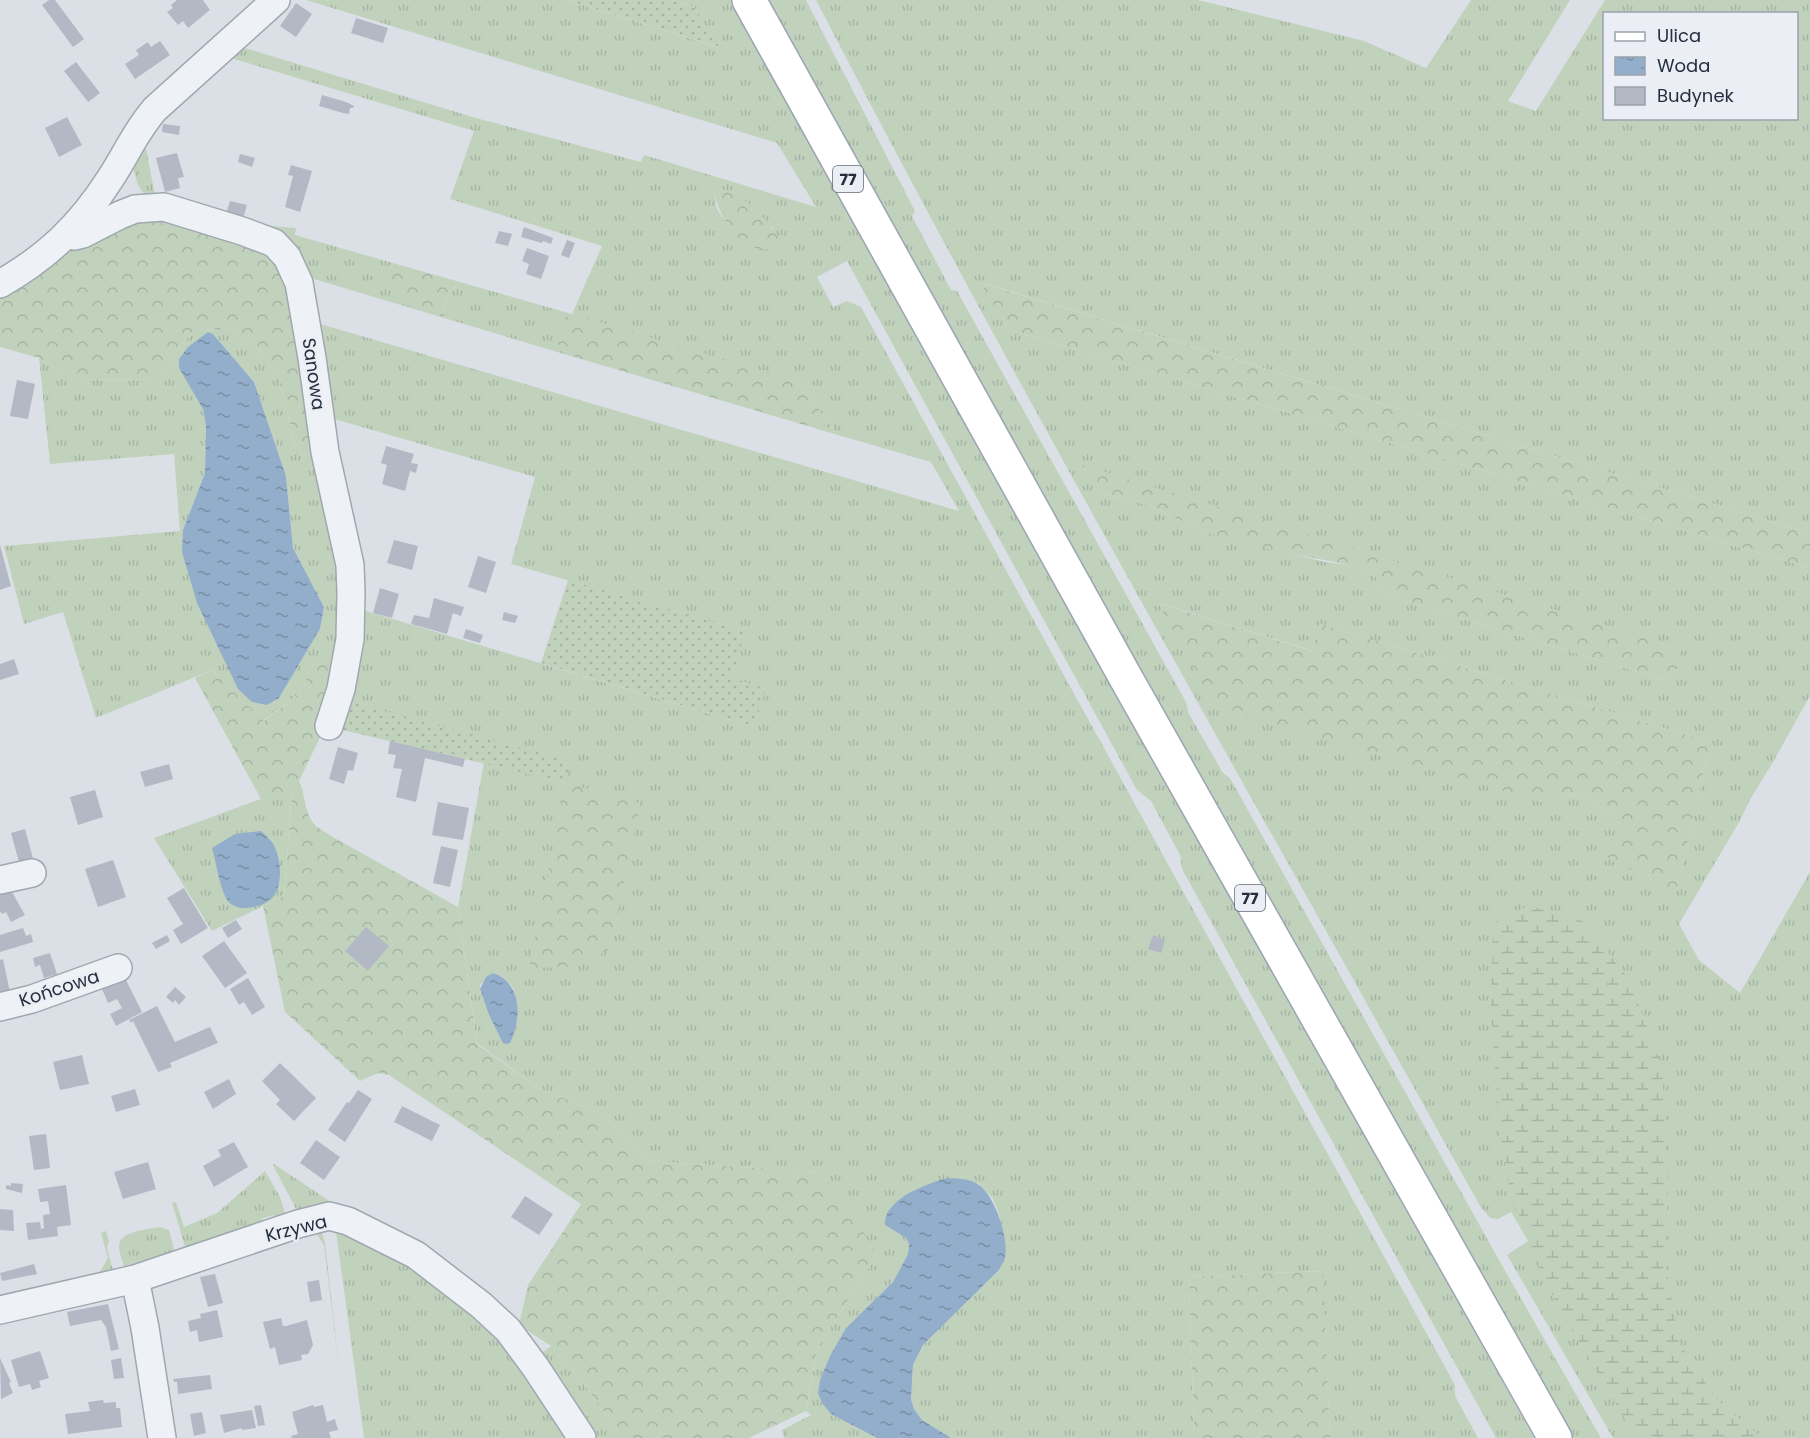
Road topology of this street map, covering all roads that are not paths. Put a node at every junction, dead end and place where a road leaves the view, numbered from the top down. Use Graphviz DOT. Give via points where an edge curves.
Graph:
graph roads {
  1 [pos="276,0"];
  2 [pos="749,0"];
  3 [pos="68,234"];
  4 [pos="0,284"];
  5 [pos="329,726"];
  6 [pos="32,873"];
  7 [pos="0,880"];
  8 [pos="118,968"];
  9 [pos="0,1007"];
  10 [pos="135,1280"];
  11 [pos="0,1310"];
  12 [pos="162,1438"];
  13 [pos="582,1438"];
  14 [pos="1555,1438"];
  1 -- 3 [label="street, Sanowa" via="155,109 102,191"];
  2 -- 14 [label="main road, 77" via="1121,670"];
  3 -- 4 [label="street, Sanowa" via="30,267"];
  3 -- 5 [label="street, Sanowa" via="83,234 135,209 164,207 274,243 287,257 299,283 325,452 350,565 350,639"];
  6 -- 7 [label="street"];
  8 -- 9 [label="street, Końcowa"];
  10 -- 11 [label="street, Krzywa"];
  10 -- 12 [label="street"];
  10 -- 13 [label="street, Krzywa" via="298,1224 328,1216 348,1221 416,1255 508,1330"];
}
